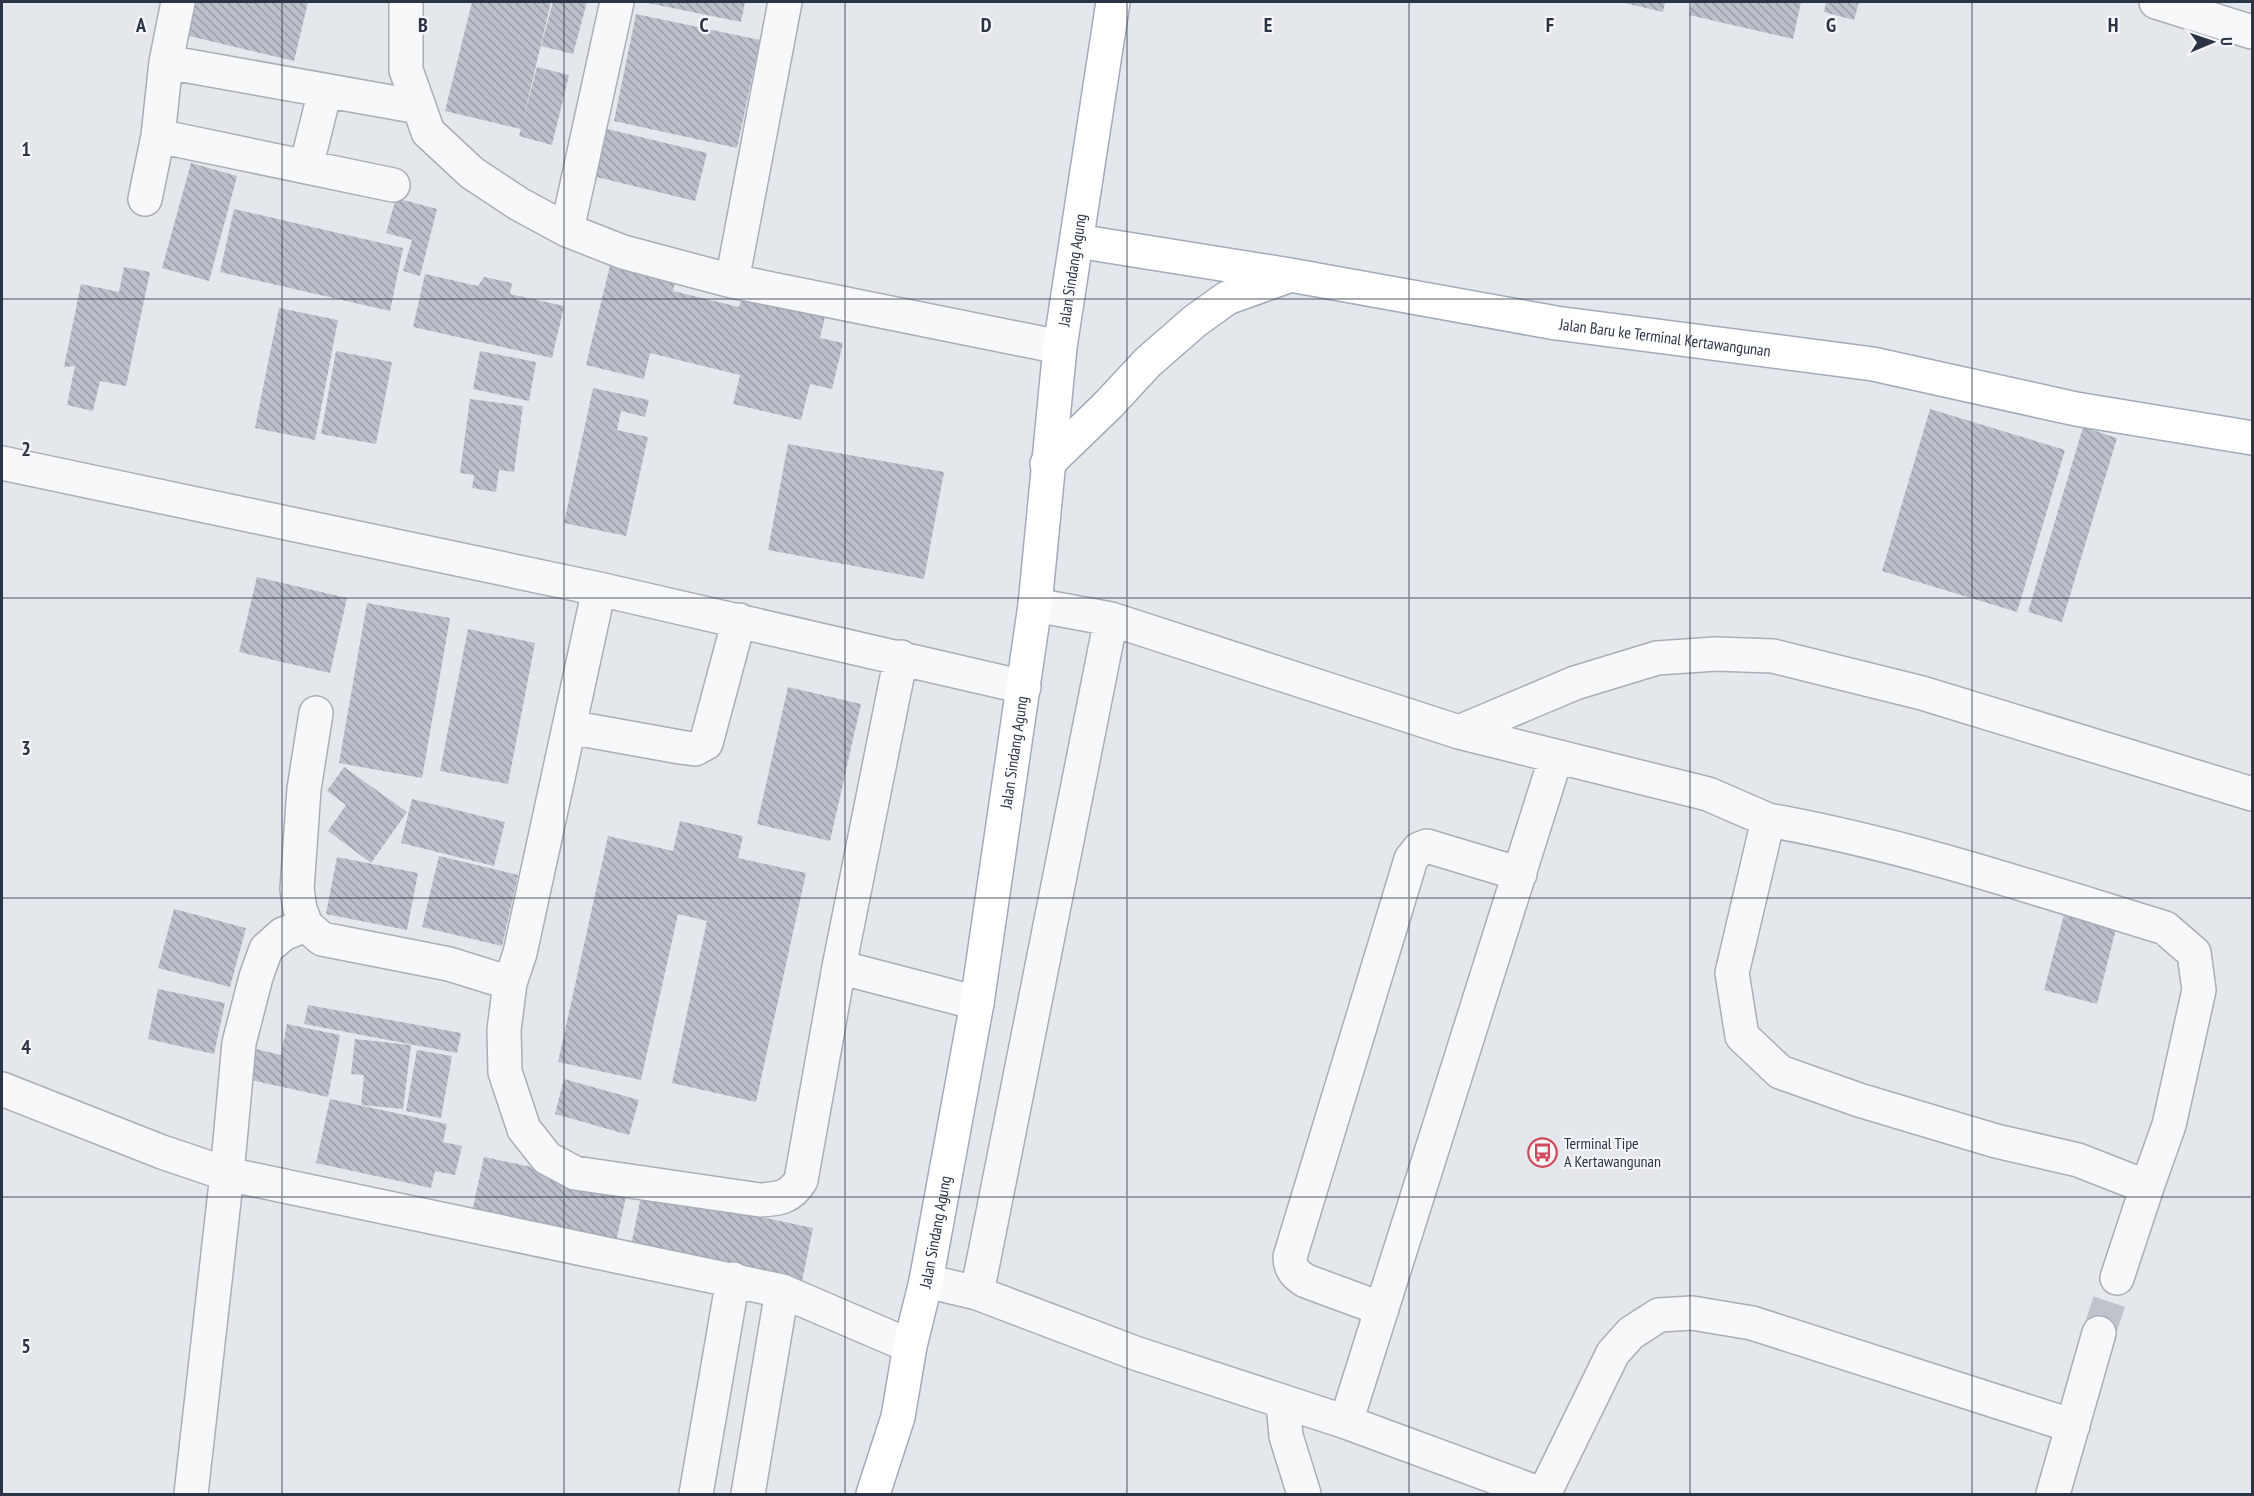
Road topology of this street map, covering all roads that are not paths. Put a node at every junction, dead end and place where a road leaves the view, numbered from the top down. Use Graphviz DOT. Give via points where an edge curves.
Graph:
graph roads {
  1 [pos="178,2"];
  2 [pos="406,2"];
  3 [pos="617,2"];
  4 [pos="785,2"];
  5 [pos="1113,2"];
  6 [pos="2156,2"];
  7 [pos="2241,19"];
  8 [pos="166,62"];
  9 [pos="324,91"];
  10 [pos="419,107"];
  11 [pos="158,136"];
  12 [pos="306,167"];
  13 [pos="393,185"];
  14 [pos="145,199"];
  15 [pos="567,230"];
  16 [pos="1077,241"];
  17 [pos="1290,275"];
  18 [pos="732,281"];
  19 [pos="1060,347"];
  20 [pos="2253,438"];
  21 [pos="2,463"];
  22 [pos="1047,464"];
  23 [pos="599,589"];
  24 [pos="1035,605"];
  25 [pos="1111,619"];
  26 [pos="740,620"];
  27 [pos="901,657"];
  28 [pos="1024,687"];
  29 [pos="316,714"];
  30 [pos="569,727"];
  31 [pos="1459,732"];
  32 [pos="1557,757"];
  33 [pos="2253,794"];
  34 [pos="1768,820"];
  35 [pos="1520,874"];
  36 [pos="306,925"];
  37 [pos="839,967"];
  38 [pos="510,983"];
  39 [pos="977,1004"];
  40 [pos="2,1089"];
  41 [pos="226,1174"];
  42 [pos="2147,1187"];
  43 [pos="2117,1278"];
  44 [pos="733,1279"];
  45 [pos="926,1281"];
  46 [pos="782,1291"];
  47 [pos="977,1293"];
  48 [pos="1382,1308"];
  49 [pos="2099,1333"];
  50 [pos="910,1347"];
  51 [pos="1283,1403"];
  52 [pos="1346,1422"];
  53 [pos="2073,1426"];
  54 [pos="191,1494"];
  55 [pos="696,1494"];
  56 [pos="748,1494"];
  57 [pos="873,1494"];
  58 [pos="1304,1494"];
  59 [pos="1542,1494"];
  60 [pos="2053,1494"];
  1 -- 8 [label="street"];
  2 -- 10 [label="street" via="406,70"];
  3 -- 15 [label="street"];
  4 -- 18 [label="street"];
  5 -- 16 [label="main road, Jalan Sindang Agung"];
  6 -- 7 [label="street"];
  8 -- 9 [label="street"];
  8 -- 11 [label="street"];
  9 -- 10 [label="street"];
  9 -- 12 [label="street"];
  10 -- 15 [label="street" via="428,132 472,173"];
  11 -- 12 [label="street"];
  11 -- 14 [label="street"];
  12 -- 13 [label="street"];
  15 -- 18 [label="street" via="623,252"];
  16 -- 17 [label="main road, Jalan Baru ke Terminal Kertawangunan"];
  16 -- 19 [label="main road, Jalan Sindang Agung"];
  17 -- 20 [label="main road, Jalan Baru ke Terminal Kertawangunan" via="1556,322 1873,364 2076,409"];
  17 -- 22 [label="main road" via="1227,298 1195,321 1148,362"];
  18 -- 19 [label="street"];
  19 -- 22 [label="main road, Jalan Sindang Agung"];
  21 -- 23 [label="street"];
  22 -- 24 [label="main road, Jalan Sindang Agung"];
  23 -- 26 [label="street"];
  23 -- 30 [label="street"];
  24 -- 25 [label="street"];
  24 -- 28 [label="main road, Jalan Sindang Agung"];
  25 -- 31 [label="street"];
  25 -- 47 [label="street"];
  26 -- 27 [label="street"];
  26 -- 30 [label="street" via="706,743 695,749"];
  27 -- 28 [label="street"];
  27 -- 37 [label="street"];
  28 -- 39 [label="main road, Jalan Sindang Agung"];
  29 -- 36 [label="street" via="304,789 297,889"];
  30 -- 38 [label="street" via="520,953"];
  31 -- 32 [label="street"];
  31 -- 33 [label="street" via="1575,683 1657,658 1773,656 1922,693"];
  32 -- 34 [label="street" via="1708,794"];
  32 -- 35 [label="street"];
  34 -- 42 [label="street" via="1732,973 1742,1036 1780,1072 1985,1138 2078,1160"];
  34 -- 42 [label="street" via="1857,838 2165,928 2194,953 2199,990 2169,1125"];
  35 -- 48 [label="street"];
  35 -- 48 [label="street" via="1426,846 1411,859 1290,1257 1296,1275 1306,1281"];
  36 -- 38 [label="street" via="322,939 449,964"];
  36 -- 41 [label="street" via="283,934 267,949 256,977 239,1043"];
  37 -- 38 [label="street" via="801,1180 793,1193 780,1199 760,1200 575,1173 547,1158 524,1129 505,1072 504,1030"];
  37 -- 39 [label="street"];
  39 -- 45 [label="main road, Jalan Sindang Agung"];
  40 -- 41 [label="street"];
  41 -- 44 [label="street"];
  41 -- 54 [label="street"];
  42 -- 43 [label="street"];
  44 -- 46 [label="street"];
  44 -- 55 [label="street"];
  45 -- 47 [label="street"];
  45 -- 50 [label="main road, Jalan Sindang Agung"];
  46 -- 50 [label="street"];
  46 -- 56 [label="street"];
  47 -- 51 [label="street" via="1135,1353"];
  48 -- 52 [label="street"];
  49 -- 53 [label="street"];
  50 -- 57 [label="main road, Jalan Sindang Agung" via="898,1417"];
  51 -- 52 [label="street"];
  51 -- 58 [label="street" via="1286,1436"];
  52 -- 59 [label="street"];
  53 -- 59 [label="street" via="1752,1323 1692,1313 1659,1315 1631,1333 1613,1353"];
  53 -- 60 [label="street"];
}
